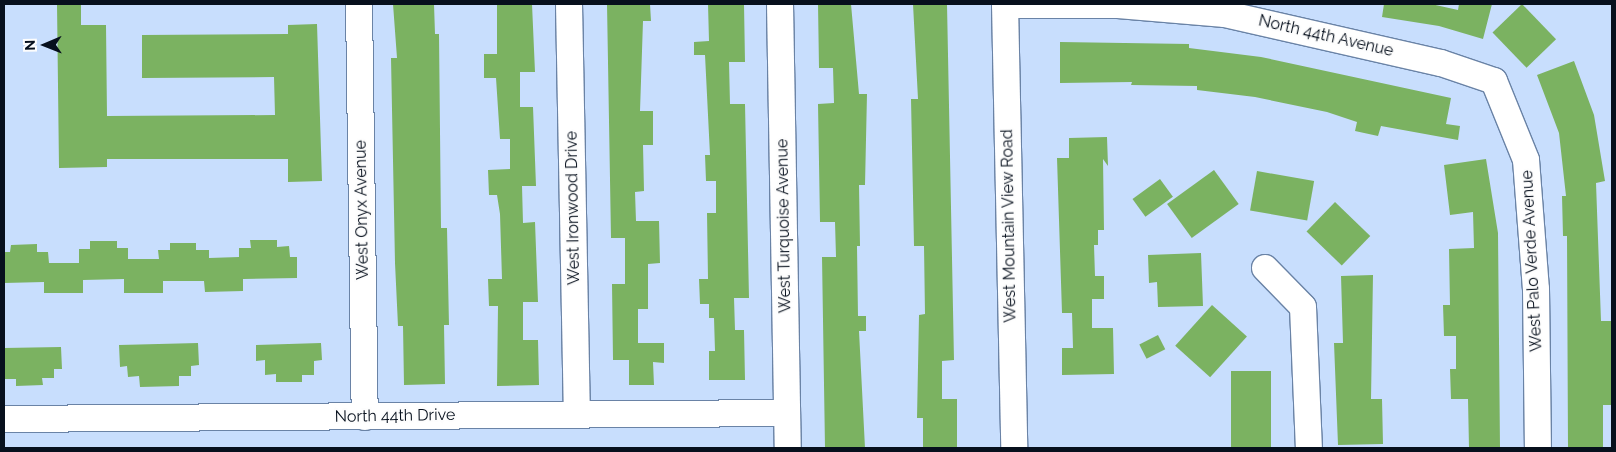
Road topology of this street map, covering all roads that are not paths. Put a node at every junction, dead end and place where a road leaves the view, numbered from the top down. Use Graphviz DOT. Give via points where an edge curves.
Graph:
graph roads {
  1 [pos="359,4"];
  2 [pos="569,4"];
  3 [pos="780,4"];
  4 [pos="1004,4"];
  5 [pos="1250,11"];
  6 [pos="1494,81"];
  7 [pos="1265,268"];
  8 [pos="577,413"];
  9 [pos="787,413"];
  10 [pos="365,416"];
  11 [pos="4,420"];
  12 [pos="788,448"];
  13 [pos="1014,448"];
  14 [pos="1309,448"];
  15 [pos="1538,448"];
  1 -- 10 [label="street, West Onyx Avenue"];
  2 -- 8 [label="street, West Ironwood Drive"];
  3 -- 9 [label="street, West Turquoise Avenue"];
  4 -- 5 [label="street, North 44th Avenue"];
  4 -- 13 [label="street, West Mountain View Road"];
  5 -- 6 [label="street, North 44th Avenue" via="1441,63"];
  6 -- 15 [label="street, West Palo Verde Avenue" via="1526,160 1536,289"];
  7 -- 14 [label="street" via="1303,307"];
  8 -- 9 [label="street, North 44th Drive"];
  8 -- 10 [label="street, North 44th Drive"];
  9 -- 12 [label="street, West Turquoise Avenue"];
  10 -- 11 [label="street, North 44th Drive"];
}
